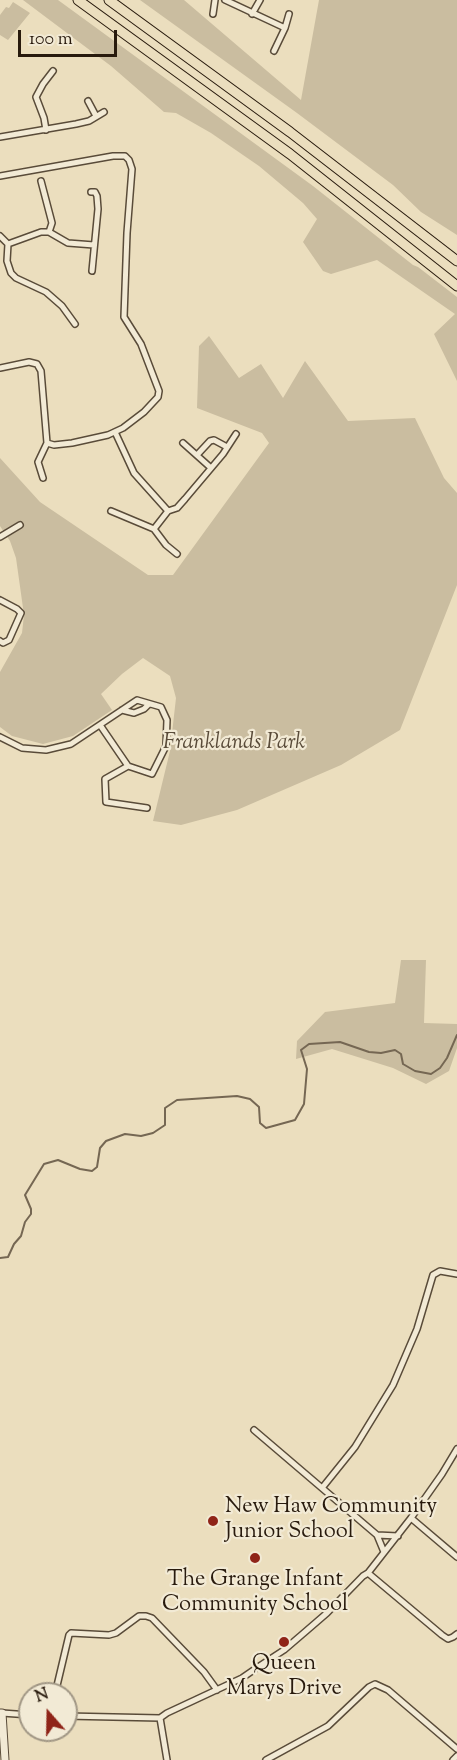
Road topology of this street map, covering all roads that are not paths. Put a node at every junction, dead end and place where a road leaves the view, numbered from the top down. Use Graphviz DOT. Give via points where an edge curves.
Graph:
graph roads {
  1 [pos="78,0"];
  2 [pos="109,0"];
  3 [pos="214,0"];
  4 [pos="225,0"];
  5 [pos="260,0"];
  6 [pos="213,14"];
  7 [pos="252,14"];
  8 [pos="289,14"];
  9 [pos="285,28"];
  10 [pos="274,51"];
  11 [pos="53,71"];
  12 [pos="88,101"];
  13 [pos="104,112"];
  14 [pos="96,116"];
  15 [pos="46,130"];
  16 [pos="0,137"];
  17 [pos="0,176"];
  18 [pos="41,181"];
  19 [pos="91,192"];
  20 [pos="49,232"];
  21 [pos="0,236"];
  22 [pos="8,244"];
  23 [pos="94,245"];
  24 [pos="457,261"];
  25 [pos="92,271"];
  26 [pos="457,286"];
  27 [pos="75,324"];
  28 [pos="0,368"];
  29 [pos="115,432"];
  30 [pos="236,434"];
  31 [pos="47,443"];
  32 [pos="183,443"];
  33 [pos="226,447"];
  34 [pos="197,455"];
  35 [pos="211,468"];
  36 [pos="44,478"];
  37 [pos="111,511"];
  38 [pos="168,511"];
  39 [pos="20,525"];
  40 [pos="154,529"];
  41 [pos="0,537"];
  42 [pos="177,554"];
  43 [pos="0,600"];
  44 [pos="0,641"];
  45 [pos="149,704"];
  46 [pos="122,711"];
  47 [pos="100,725"];
  48 [pos="0,737"];
  49 [pos="128,766"];
  50 [pos="147,808"];
  51 [pos="457,1274"];
  52 [pos="254,1431"];
  53 [pos="457,1449"];
  54 [pos="322,1488"];
  55 [pos="411,1518"];
  56 [pos="377,1535"];
  57 [pos="398,1536"];
  58 [pos="384,1552"];
  59 [pos="457,1557"];
  60 [pos="368,1572"];
  61 [pos="457,1634"];
  62 [pos="58,1682"];
  63 [pos="217,1690"];
  64 [pos="1,1713"];
  65 [pos="18,1714"];
  66 [pos="78,1716"];
  67 [pos="160,1718"];
  68 [pos="457,1749"];
  69 [pos="457,1756"];
  70 [pos="4,1760"];
  71 [pos="167,1760"];
  72 [pos="266,1760"];
  73 [pos="453,1760"];
  1 -- 26 [label="highway" via="290,154"];
  2 -- 24 [label="highway"];
  3 -- 6 [label="street"];
  4 -- 7 [label="street"];
  5 -- 7 [label="street"];
  7 -- 9 [label="street"];
  8 -- 9 [label="street"];
  9 -- 10 [label="street"];
  11 -- 15 [label="street" via="36,97"];
  12 -- 14 [label="street"];
  13 -- 14 [label="street"];
  14 -- 15 [label="street"];
  15 -- 16 [label="street"];
  17 -- 29 [label="street" via="113,156 129,160 132,169 124,317 141,344 159,391 144,412"];
  18 -- 20 [label="street" via="52,223"];
  19 -- 23 [label="street" via="97,196 98,209"];
  20 -- 22 [label="street"];
  20 -- 23 [label="street" via="68,243"];
  21 -- 22 [label="street"];
  22 -- 27 [label="street" via="11,273 46,292"];
  23 -- 25 [label="street"];
  28 -- 31 [label="street" via="37,364"];
  29 -- 31 [label="street" via="72,443"];
  29 -- 38 [label="street" via="134,473"];
  30 -- 33 [label="street"];
  31 -- 36 [label="street" via="38,462"];
  32 -- 34 [label="street"];
  33 -- 34 [label="street" via="210,441"];
  33 -- 35 [label="street"];
  34 -- 35 [label="street"];
  35 -- 38 [label="street" via="177,507"];
  37 -- 40 [label="street"];
  38 -- 40 [label="street"];
  39 -- 41 [label="street"];
  40 -- 42 [label="street"];
  43 -- 44 [label="street" via="21,613 9,640"];
  45 -- 46 [label="street" via="134,713"];
  45 -- 46 [label="street" via="137,700"];
  45 -- 49 [label="street" via="161,707 167,720 166,746 152,774"];
  46 -- 47 [label="street"];
  47 -- 48 [label="street" via="71,744 46,750 22,748"];
  47 -- 49 [label="street"];
  49 -- 50 [label="street" via="105,779 106,802"];
  51 -- 54 [label="street" via="446,1271 432,1276 417,1329 393,1384 355,1447"];
  52 -- 54 [label="street"];
  53 -- 55 [label="street"];
  54 -- 56 [label="street"];
  55 -- 57 [label="street"];
  55 -- 59 [label="street"];
  56 -- 57 [label="street"];
  56 -- 58 [label="street"];
  57 -- 58 [label="street"];
  58 -- 60 [label="street"];
  60 -- 61 [label="street" via="442,1635 448,1638"];
  60 -- 63 [label="street" via="284,1650"];
  62 -- 63 [label="street" via="71,1633 109,1635 139,1616 146,1616 204,1672"];
  63 -- 67 [label="street"];
  64 -- 65 [label="street"];
  64 -- 70 [label="street"];
  66 -- 67 [label="street"];
  67 -- 71 [label="street"];
  68 -- 72 [label="street" via="388,1690 375,1684 328,1726"];
  69 -- 73 [label="street"];
}
